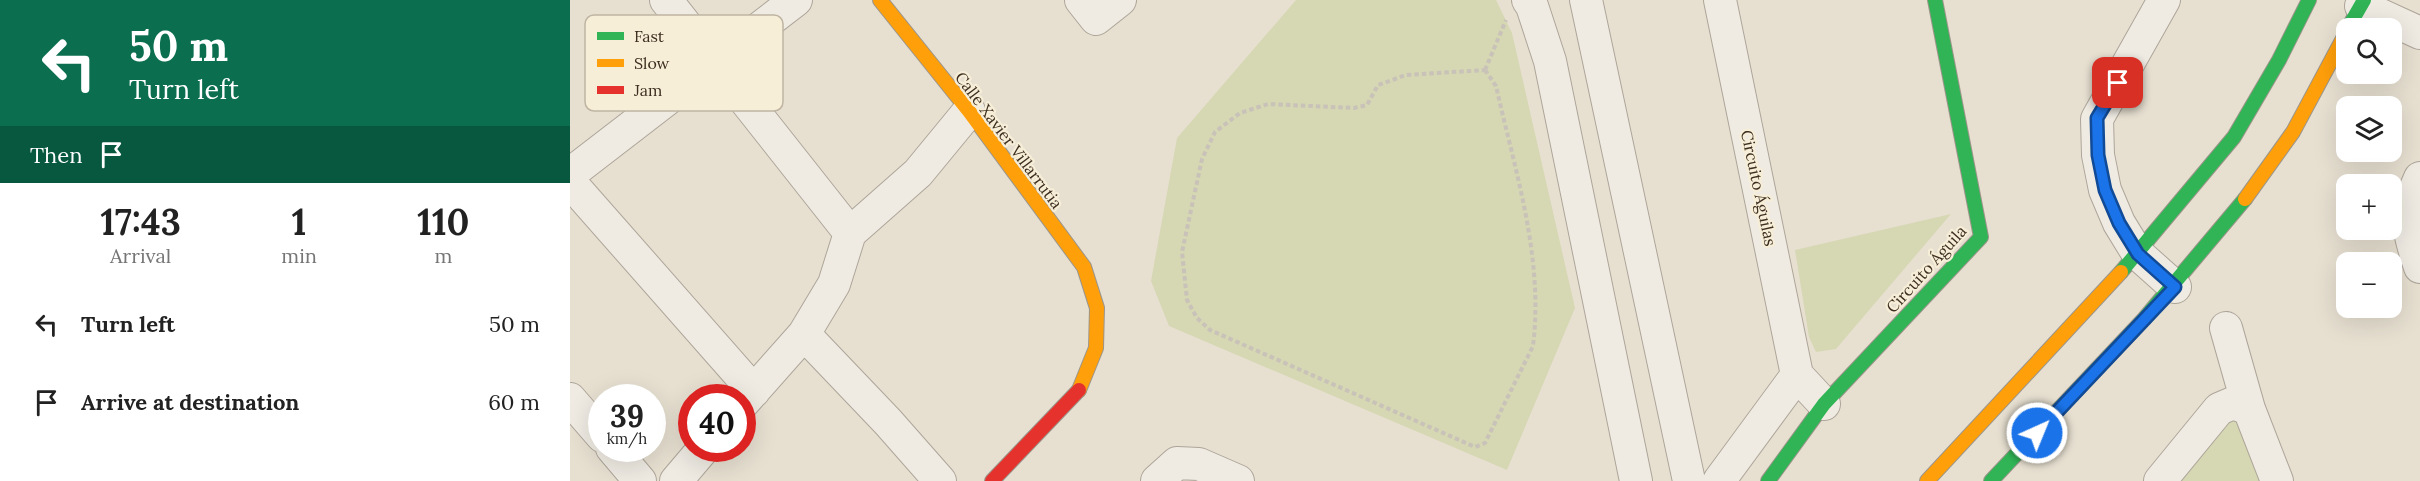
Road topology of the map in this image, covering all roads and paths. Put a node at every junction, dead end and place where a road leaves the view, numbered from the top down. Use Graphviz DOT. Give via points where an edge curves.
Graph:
graph roads {
  1 [pos="666,0"];
  2 [pos="796,0"];
  3 [pos="880,0"];
  4 [pos="1082,0"];
  5 [pos="1120,0"];
  6 [pos="1586,0"];
  7 [pos="1720,0"];
  8 [pos="1935,0"];
  9 [pos="2164,0"];
  10 [pos="2309,0"];
  11 [pos="1528,4"];
  12 [pos="2358,11"];
  13 [pos="678,15"];
  14 [pos="777,15"];
  15 [pos="2146,15"];
  16 [pos="2420,33"];
  17 [pos="2336,51"];
  18 [pos="1485,70"];
  19 [pos="652,111"];
  20 [pos="754,111"];
  21 [pos="969,111"];
  22 [pos="570,174"];
  23 [pos="2420,178"];
  24 [pos="570,182"];
  25 [pos="850,234"];
  26 [pos="2138,254"];
  27 [pos="2420,267"];
  28 [pos="2175,287"];
  29 [pos="2226,328"];
  30 [pos="804,334"];
  31 [pos="1797,375"];
  32 [pos="736,384"];
  33 [pos="756,389"];
  34 [pos="570,399"];
  35 [pos="1824,404"];
  36 [pos="2249,409"];
  37 [pos="588,420"];
  38 [pos="624,462"];
  39 [pos="692,462"];
  40 [pos="640,481"];
  41 [pos="676,481"];
  42 [pos="940,481"];
  43 [pos="992,481"];
  44 [pos="1157,481"];
  45 [pos="1238,481"];
  46 [pos="1636,481"];
  47 [pos="1689,481"];
  48 [pos="1719,481"];
  49 [pos="1768,481"];
  50 [pos="1927,481"];
  51 [pos="1991,481"];
  52 [pos="2160,481"];
  53 [pos="2277,481"];
  1 -- 13 [label="street"];
  2 -- 14 [label="street"];
  3 -- 21 [label="street, Calle Xavier Villarrutia"];
  4 -- 5 [label="street" via="1096,19"];
  6 -- 47 [label="street"];
  7 -- 31 [label="street, Circuito Águilas"];
  8 -- 35 [label="street, Circuito Águila" via="1981,237"];
  9 -- 15 [label="street"];
  10 -- 26 [label="street" via="2234,137"];
  11 -- 18 [label="path"];
  11 -- 46 [label="street" via="1550,61 1565,126"];
  12 -- 16 [label="street"];
  15 -- 26 [label="street" via="2097,118 2098,155 2105,190"];
  17 -- 28 [label="street" via="2286,142 2246,200"];
  18 -- 18 [label="path" via="1406,75 1378,85 1367,105 1354,108 1268,104 1240,113 1215,132 1202,159 1182,252 1187,300 1197,318 1210,330 1475,447 1485,443 1533,346 1535,330 1535,270 1530,236 1496,86"];
  19 -- 22 [label="street"];
  20 -- 25 [label="street"];
  21 -- 25 [label="street" via="918,173"];
  21 -- 43 [label="street, Calle Xavier Villarrutia" via="1084,267 1097,308 1096,348 1080,389"];
  23 -- 27 [label="street" via="2408,216"];
  24 -- 32 [label="street"];
  25 -- 30 [label="street" via="834,284"];
  26 -- 28 [label="street"];
  26 -- 50 [label="street"];
  28 -- 51 [label="street"];
  29 -- 36 [label="street"];
  30 -- 33 [label="street"];
  30 -- 42 [label="street"];
  31 -- 35 [label="street"];
  31 -- 48 [label="street"];
  34 -- 37 [label="street"];
  35 -- 49 [label="street, Circuito Águila"];
  36 -- 52 [label="street" via="2233,404 2219,409"];
  36 -- 53 [label="street"];
  38 -- 40 [label="street"];
  39 -- 41 [label="street"];
  44 -- 45 [label="street" via="1178,463 1199,464"];
}
